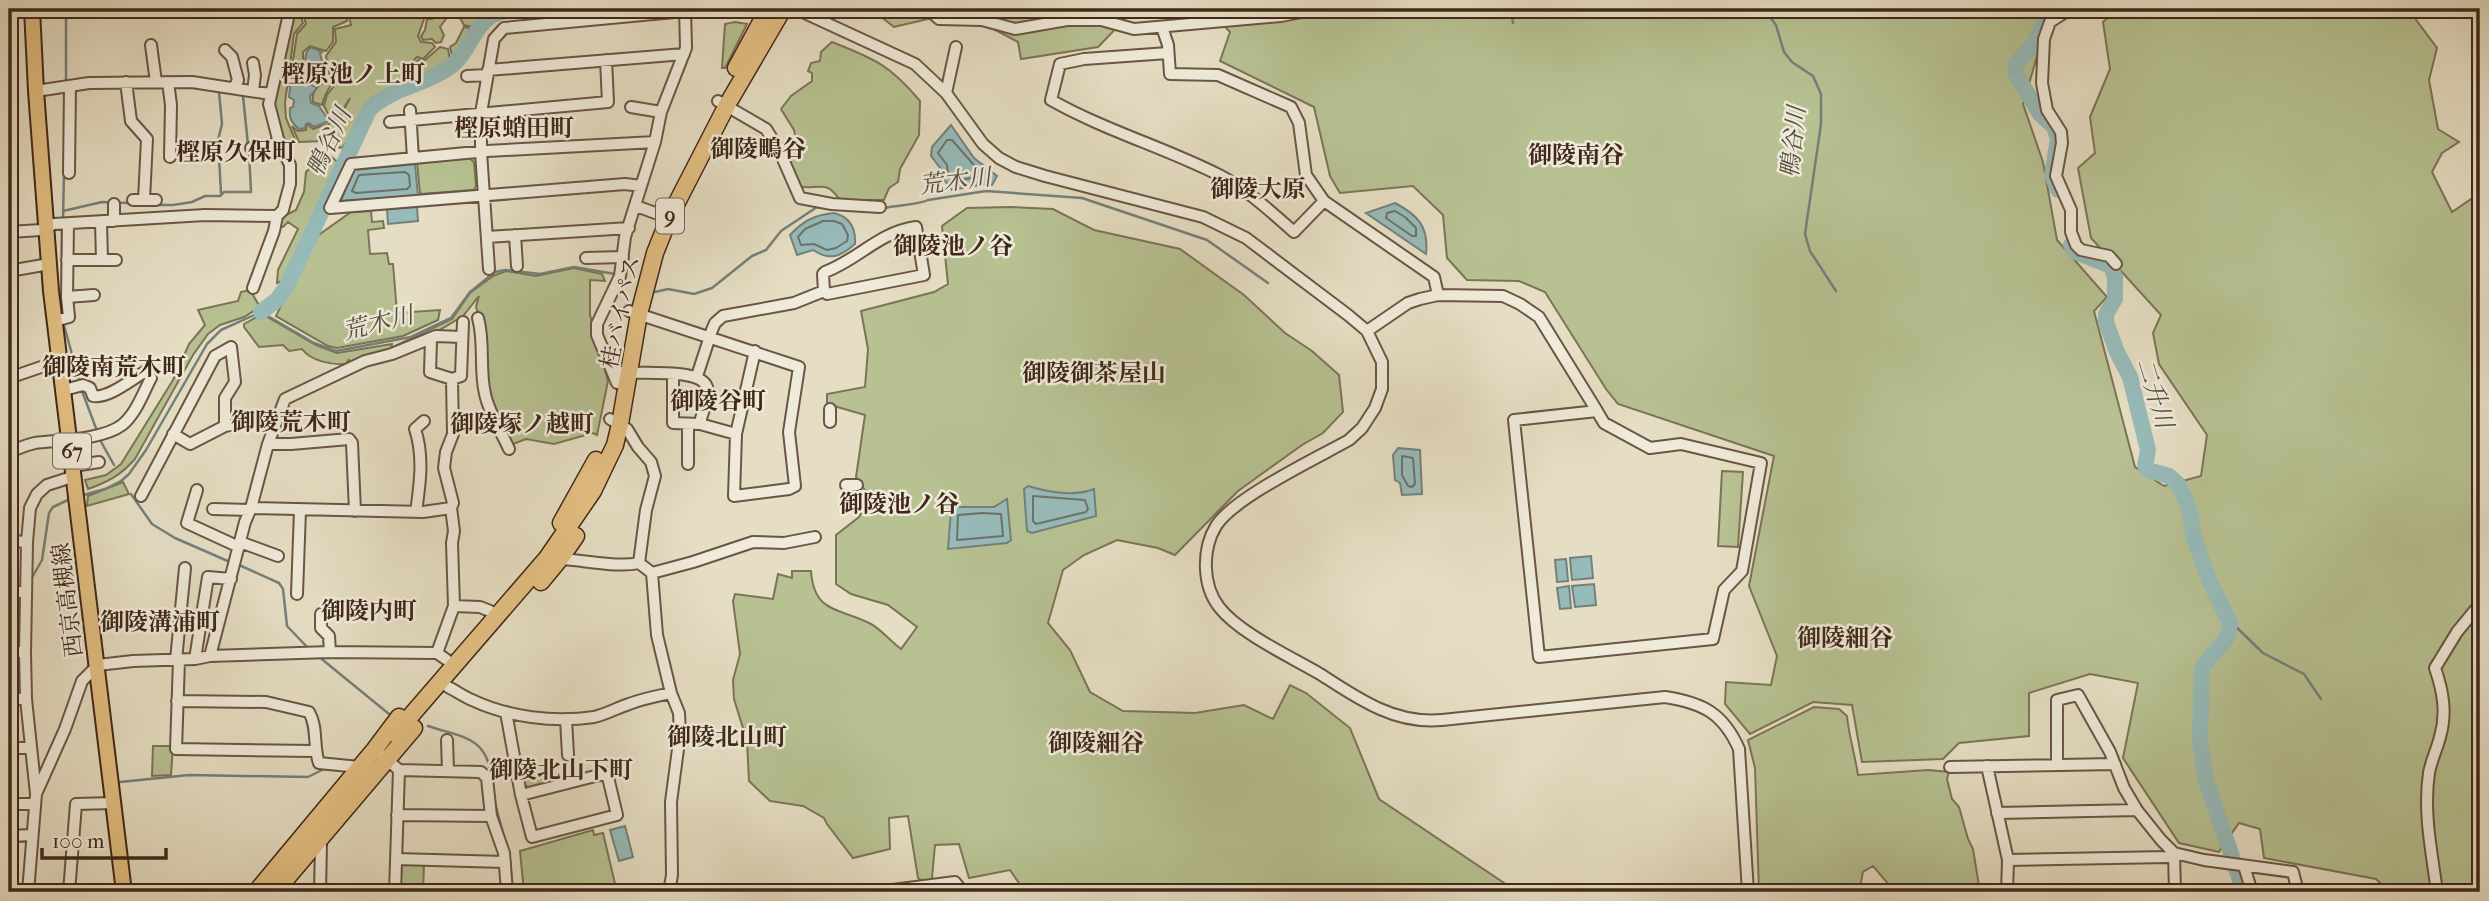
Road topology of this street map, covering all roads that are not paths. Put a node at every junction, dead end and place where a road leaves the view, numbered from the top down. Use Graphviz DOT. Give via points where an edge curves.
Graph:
graph roads {
  1 [pos="33,9"];
  2 [pos="290,9"];
  3 [pos="768,9"];
  4 [pos="783,9"];
  5 [pos="796,9"];
  6 [pos="1317,9"];
  7 [pos="2070,9"];
  8 [pos="685,10"];
  9 [pos="931,12"];
  10 [pos="617,13"];
  11 [pos="1162,27"];
  12 [pos="151,45"];
  13 [pos="956,47"];
  14 [pos="225,50"];
  15 [pos="1168,53"];
  16 [pos="684,54"];
  17 [pos="606,60"];
  18 [pos="253,62"];
  19 [pos="488,73"];
  20 [pos="467,76"];
  21 [pos="126,82"];
  22 [pos="156,82"];
  23 [pos="168,82"];
  24 [pos="70,86"];
  25 [pos="234,88"];
  26 [pos="36,91"];
  27 [pos="253,91"];
  28 [pos="946,93"];
  29 [pos="270,94"];
  30 [pos="722,103"];
  31 [pos="631,107"];
  32 [pos="661,112"];
  33 [pos="481,113"];
  34 [pos="410,115"];
  35 [pos="390,122"];
  36 [pos="278,140"];
  37 [pos="655,142"];
  38 [pos="251,148"];
  39 [pos="481,152"];
  40 [pos="170,157"];
  41 [pos="413,158"];
  42 [pos="69,173"];
  43 [pos="641,186"];
  44 [pos="484,194"];
  45 [pos="144,200"];
  46 [pos="1324,201"];
  47 [pos="114,204"];
  48 [pos="636,206"];
  49 [pos="880,207"];
  50 [pos="277,216"];
  51 [pos="664,216"];
  52 [pos="114,221"];
  53 [pos="101,222"];
  54 [pos="68,224"];
  55 [pos="46,227"];
  56 [pos="629,228"];
  57 [pos="9,232"];
  58 [pos="515,235"];
  59 [pos="488,237"];
  60 [pos="623,257"];
  61 [pos="586,258"];
  62 [pos="67,260"];
  63 [pos="102,260"];
  64 [pos="116,260"];
  65 [pos="49,264"];
  66 [pos="2116,264"];
  67 [pos="517,266"];
  68 [pos="489,269"];
  69 [pos="9,271"];
  70 [pos="253,288"];
  71 [pos="824,291"];
  72 [pos="94,295"];
  73 [pos="1438,295"];
  74 [pos="67,297"];
  75 [pos="634,313"];
  76 [pos="478,318"];
  77 [pos="60,320"];
  78 [pos="463,322"];
  79 [pos="1367,331"];
  80 [pos="9,337"];
  81 [pos="462,337"];
  82 [pos="710,337"];
  83 [pos="431,340"];
  84 [pos="755,351"];
  85 [pos="61,365"];
  86 [pos="673,374"];
  87 [pos="622,376"];
  88 [pos="697,376"];
  89 [pos="9,378"];
  90 [pos="452,379"];
  91 [pos="64,390"];
  92 [pos="830,409"];
  93 [pos="1597,411"];
  94 [pos="277,416"];
  95 [pos="424,421"];
  96 [pos="615,422"];
  97 [pos="830,422"];
  98 [pos="694,424"];
  99 [pos="225,426"];
  100 [pos="173,434"];
  101 [pos="736,434"];
  102 [pos="70,438"];
  103 [pos="610,443"];
  104 [pos="268,444"];
  105 [pos="509,449"];
  106 [pos="9,452"];
  107 [pos="99,462"];
  108 [pos="688,464"];
  109 [pos="74,471"];
  110 [pos="197,490"];
  111 [pos="141,496"];
  112 [pos="451,508"];
  113 [pos="213,509"];
  114 [pos="250,509"];
  115 [pos="300,510"];
  116 [pos="355,511"];
  117 [pos="416,512"];
  118 [pos="816,537"];
  119 [pos="9,541"];
  120 [pos="27,542"];
  121 [pos="239,544"];
  122 [pos="278,556"];
  123 [pos="560,559"];
  124 [pos="639,563"];
  125 [pos="185,568"];
  126 [pos="652,573"];
  127 [pos="231,579"];
  128 [pos="298,580"];
  129 [pos="311,580"];
  130 [pos="9,592"];
  131 [pos="25,592"];
  132 [pos="297,594"];
  133 [pos="2480,604"];
  134 [pos="454,606"];
  135 [pos="490,611"];
  136 [pos="321,614"];
  137 [pos="9,652"];
  138 [pos="25,652"];
  139 [pos="330,652"];
  140 [pos="210,656"];
  141 [pos="442,657"];
  142 [pos="195,659"];
  143 [pos="178,660"];
  144 [pos="98,665"];
  145 [pos="448,687"];
  146 [pos="671,693"];
  147 [pos="9,699"];
  148 [pos="26,699"];
  149 [pos="177,701"];
  150 [pos="506,712"];
  151 [pos="566,719"];
  152 [pos="396,734"];
  153 [pos="447,740"];
  154 [pos="9,748"];
  155 [pos="31,748"];
  156 [pos="314,751"];
  157 [pos="568,755"];
  158 [pos="387,760"];
  159 [pos="2115,764"];
  160 [pos="2057,765"];
  161 [pos="1987,766"];
  162 [pos="359,767"];
  163 [pos="1950,767"];
  164 [pos="448,771"];
  165 [pos="521,795"];
  166 [pos="35,799"];
  167 [pos="114,803"];
  168 [pos="9,804"];
  169 [pos="2137,810"];
  170 [pos="1997,813"];
  171 [pos="397,815"];
  172 [pos="491,816"];
  173 [pos="313,834"];
  174 [pos="33,835"];
  175 [pos="9,836"];
  176 [pos="2174,853"];
  177 [pos="396,859"];
  178 [pos="2008,860"];
  179 [pos="505,862"];
  180 [pos="2244,866"];
  181 [pos="28,892"];
  182 [pos="69,892"];
  183 [pos="124,892"];
  184 [pos="256,892"];
  185 [pos="275,892"];
  186 [pos="320,892"];
  187 [pos="395,892"];
  188 [pos="507,892"];
  189 [pos="669,892"];
  190 [pos="877,892"];
  191 [pos="963,892"];
  192 [pos="1748,892"];
  193 [pos="2007,892"];
  194 [pos="2175,892"];
  195 [pos="2252,892"];
  196 [pos="2298,892"];
  197 [pos="2437,892"];
  1 -- 26 [label="main road, 西京高槻線 / 67"];
  2 -- 29 [label="street"];
  3 -- 30 [label="highway, 桂バイパス / 9"];
  4 -- 30 [label="highway, 桂バイパス / 9"];
  5 -- 28 [label="street" via="915,64"];
  6 -- 11 [label="street"];
  7 -- 66 [label="street" via="2050,22 2043,39 2047,110 2061,132 2056,176 2071,210 2076,246 2109,256"];
  8 -- 10 [label="street"];
  8 -- 16 [label="street"];
  9 -- 11 [label="street" via="939,19 982,20 1015,29 1067,20 1101,20 1134,29"];
  10 -- 19 [label="street" via="504,28 494,39"];
  11 -- 15 [label="street"];
  12 -- 22 [label="street"];
  13 -- 28 [label="street"];
  14 -- 25 [label="street" via="232,57 238,79"];
  15 -- 46 [label="street" via="1170,74 1218,75 1291,107 1299,123 1306,175"];
  15 -- 46 [label="street" via="1060,64 1051,100 1219,175 1253,196 1294,232"];
  16 -- 17 [label="street"];
  16 -- 32 [label="street"];
  17 -- 19 [label="street"];
  17 -- 33 [label="street" via="608,102"];
  18 -- 27 [label="street"];
  19 -- 20 [label="street"];
  19 -- 33 [label="street"];
  21 -- 22 [label="street"];
  21 -- 24 [label="street"];
  21 -- 45 [label="street" via="131,121 147,139"];
  22 -- 23 [label="street"];
  23 -- 25 [label="street"];
  23 -- 40 [label="street"];
  24 -- 26 [label="street"];
  24 -- 42 [label="street"];
  25 -- 27 [label="street"];
  26 -- 55 [label="main road, 西京高槻線 / 67"];
  27 -- 29 [label="street"];
  28 -- 79 [label="street" via="983,145 999,158 1045,176 1222,226 1246,238"];
  29 -- 36 [label="street"];
  30 -- 49 [label="street" via="766,129 800,198"];
  30 -- 51 [label="highway, 桂バイパス / 9"];
  31 -- 32 [label="street"];
  32 -- 37 [label="street"];
  33 -- 34 [label="street"];
  33 -- 39 [label="street"];
  34 -- 35 [label="street"];
  34 -- 41 [label="street"];
  36 -- 38 [label="street" via="271,147"];
  36 -- 50 [label="street" via="290,165 290,184"];
  37 -- 39 [label="street"];
  37 -- 43 [label="street"];
  39 -- 41 [label="street"];
  39 -- 44 [label="street"];
  41 -- 44 [label="street" via="351,164 330,208"];
  43 -- 44 [label="street"];
  43 -- 48 [label="street"];
  44 -- 59 [label="street"];
  46 -- 73 [label="street" via="1434,277"];
  47 -- 52 [label="street"];
  48 -- 51 [label="street"];
  48 -- 56 [label="street"];
  50 -- 52 [label="street"];
  50 -- 70 [label="street"];
  51 -- 75 [label="highway, 桂バイパス / 9" via="646,250"];
  52 -- 53 [label="street"];
  53 -- 54 [label="street"];
  53 -- 63 [label="street"];
  54 -- 55 [label="street"];
  54 -- 62 [label="street"];
  55 -- 57 [label="street"];
  55 -- 65 [label="main road, 西京高槻線 / 67"];
  56 -- 58 [label="street"];
  56 -- 60 [label="street"];
  58 -- 59 [label="street"];
  58 -- 67 [label="street"];
  59 -- 68 [label="street"];
  60 -- 61 [label="street"];
  60 -- 87 [label="street" via="597,329 609,368"];
  62 -- 63 [label="street"];
  62 -- 74 [label="street"];
  63 -- 64 [label="street"];
  65 -- 69 [label="street"];
  65 -- 77 [label="main road, 西京高槻線 / 67"];
  71 -- 71 [label="street" via="825,272 896,230 916,227 924,275"];
  71 -- 82 [label="street" via="794,303 723,316"];
  72 -- 74 [label="street"];
  73 -- 79 [label="street" via="1408,303"];
  73 -- 93 [label="street" via="1503,296 1539,317"];
  74 -- 77 [label="street" via="69,317"];
  75 -- 82 [label="street"];
  75 -- 87 [label="highway, 桂バイパス / 9"];
  76 -- 105 [label="street" via="484,393"];
  77 -- 85 [label="main road, 西京高槻線 / 67"];
  78 -- 81 [label="street"];
  79 -- 192 [label="street" via="1381,362 1382,389 1375,408 1349,440 1250,497 1217,524 1208,543 1206,566 1208,585 1218,606 1233,622 1328,679 1378,708 1413,720 1665,697 1703,706 1721,721 1739,750"];
  80 -- 89 [label="street"];
  81 -- 83 [label="street"];
  81 -- 90 [label="street" via="461,376"];
  82 -- 84 [label="street"];
  82 -- 88 [label="street"];
  83 -- 90 [label="street" via="430,372"];
  83 -- 94 [label="street" via="365,361 301,390 285,399"];
  84 -- 101 [label="street"];
  84 -- 101 [label="street" via="799,367 789,432 795,486 734,496"];
  85 -- 89 [label="street"];
  85 -- 91 [label="main road, 西京高槻線 / 67"];
  86 -- 87 [label="street"];
  86 -- 88 [label="street"];
  86 -- 98 [label="street" via="673,423"];
  87 -- 96 [label="highway, 桂バイパス / 9"];
  88 -- 98 [label="street" via="708,394"];
  90 -- 112 [label="street" via="453,434 444,468"];
  91 -- 102 [label="main road, 西京高槻線 / 67"];
  91 -- 102 [label="street" via="83,385 99,397 146,371 151,378 122,425"];
  92 -- 97 [label="street"];
  93 -- 93 [label="street" via="1514,420 1539,657 1713,639 1724,590 1742,571 1761,463 1681,444 1650,447 1604,423"];
  94 -- 99 [label="street"];
  94 -- 104 [label="street"];
  95 -- 117 [label="street" via="415,429 421,479"];
  96 -- 103 [label="highway, 桂バイパス / 9"];
  96 -- 124 [label="street" via="627,429 651,462 655,476"];
  98 -- 101 [label="street"];
  98 -- 108 [label="street"];
  99 -- 100 [label="street" via="190,443"];
  99 -- 100 [label="street" via="225,398 235,382 231,346 215,356"];
  100 -- 111 [label="street"];
  102 -- 106 [label="street"];
  102 -- 109 [label="main road, 西京高槻線 / 67"];
  103 -- 123 [label="highway, 9" via="598,497"];
  103 -- 135 [label="highway" via="550,540"];
  103 -- 152 [label="highway, 桂バイパス / 9" via="575,518"];
  104 -- 114 [label="street"];
  104 -- 116 [label="street" via="349,439"];
  107 -- 109 [label="street"];
  109 -- 120 [label="street" via="47,485 33,499"];
  109 -- 144 [label="main road, 西京高槻線 / 67"];
  110 -- 121 [label="street" via="187,523"];
  112 -- 117 [label="street"];
  112 -- 134 [label="street"];
  113 -- 114 [label="street"];
  114 -- 115 [label="street"];
  114 -- 121 [label="street"];
  115 -- 116 [label="street"];
  115 -- 128 [label="street"];
  116 -- 117 [label="street"];
  118 -- 126 [label="street" via="753,542"];
  119 -- 120 [label="street"];
  120 -- 131 [label="street"];
  121 -- 122 [label="street"];
  121 -- 127 [label="street"];
  123 -- 124 [label="street" via="624,566"];
  123 -- 145 [label="highway, 9"];
  124 -- 126 [label="street"];
  125 -- 143 [label="street"];
  126 -- 146 [label="street" via="657,635"];
  127 -- 140 [label="street"];
  127 -- 142 [label="street" via="208,577"];
  128 -- 129 [label="street"];
  128 -- 132 [label="street"];
  130 -- 131 [label="street"];
  131 -- 138 [label="street"];
  133 -- 197 [label="street" via="2435,668 2445,712 2429,773 2428,837"];
  134 -- 135 [label="street"];
  134 -- 141 [label="street"];
  135 -- 141 [label="highway"];
  136 -- 139 [label="street"];
  137 -- 138 [label="street"];
  138 -- 148 [label="street"];
  139 -- 140 [label="street"];
  139 -- 141 [label="street"];
  140 -- 142 [label="street"];
  141 -- 158 [label="highway" via="384,733"];
  142 -- 143 [label="street"];
  143 -- 144 [label="street"];
  143 -- 149 [label="street"];
  144 -- 166 [label="street" via="82,681"];
  144 -- 167 [label="main road, 西京高槻線 / 67"];
  145 -- 150 [label="street"];
  145 -- 158 [label="highway"];
  146 -- 151 [label="street" via="593,717"];
  146 -- 189 [label="street" via="679,713 680,734 671,802"];
  147 -- 148 [label="street"];
  148 -- 155 [label="street"];
  149 -- 156 [label="street" via="266,702 309,712"];
  149 -- 156 [label="street" via="176,749"];
  150 -- 151 [label="street"];
  150 -- 165 [label="street"];
  151 -- 157 [label="street"];
  153 -- 164 [label="street"];
  154 -- 155 [label="street"];
  155 -- 166 [label="street"];
  156 -- 162 [label="street" via="319,763"];
  158 -- 162 [label="highway"];
  158 -- 164 [label="street"];
  158 -- 171 [label="street"];
  158 -- 173 [label="highway"];
  159 -- 160 [label="street"];
  159 -- 160 [label="street" via="2078,695 2057,700"];
  159 -- 169 [label="street"];
  160 -- 161 [label="street"];
  161 -- 163 [label="street"];
  161 -- 170 [label="street"];
  162 -- 173 [label="highway"];
  164 -- 172 [label="street" via="481,772 487,778"];
  165 -- 165 [label="street" via="532,837 617,815 607,773"];
  166 -- 168 [label="street"];
  166 -- 174 [label="street"];
  167 -- 182 [label="street" via="76,804"];
  167 -- 183 [label="main road, 西京高槻線 / 67"];
  169 -- 170 [label="street"];
  169 -- 176 [label="street"];
  170 -- 178 [label="street"];
  171 -- 172 [label="street"];
  171 -- 177 [label="street"];
  172 -- 179 [label="street"];
  173 -- 184 [label="highway"];
  173 -- 185 [label="highway"];
  173 -- 186 [label="street" via="321,843"];
  174 -- 175 [label="street"];
  174 -- 181 [label="street"];
  176 -- 178 [label="street" via="2168,857"];
  176 -- 180 [label="street"];
  176 -- 194 [label="street"];
  177 -- 179 [label="street"];
  177 -- 187 [label="street"];
  178 -- 193 [label="street"];
  179 -- 188 [label="street"];
  180 -- 195 [label="street"];
  180 -- 196 [label="street" via="2292,872"];
  190 -- 191 [label="street" via="955,882"];
}
